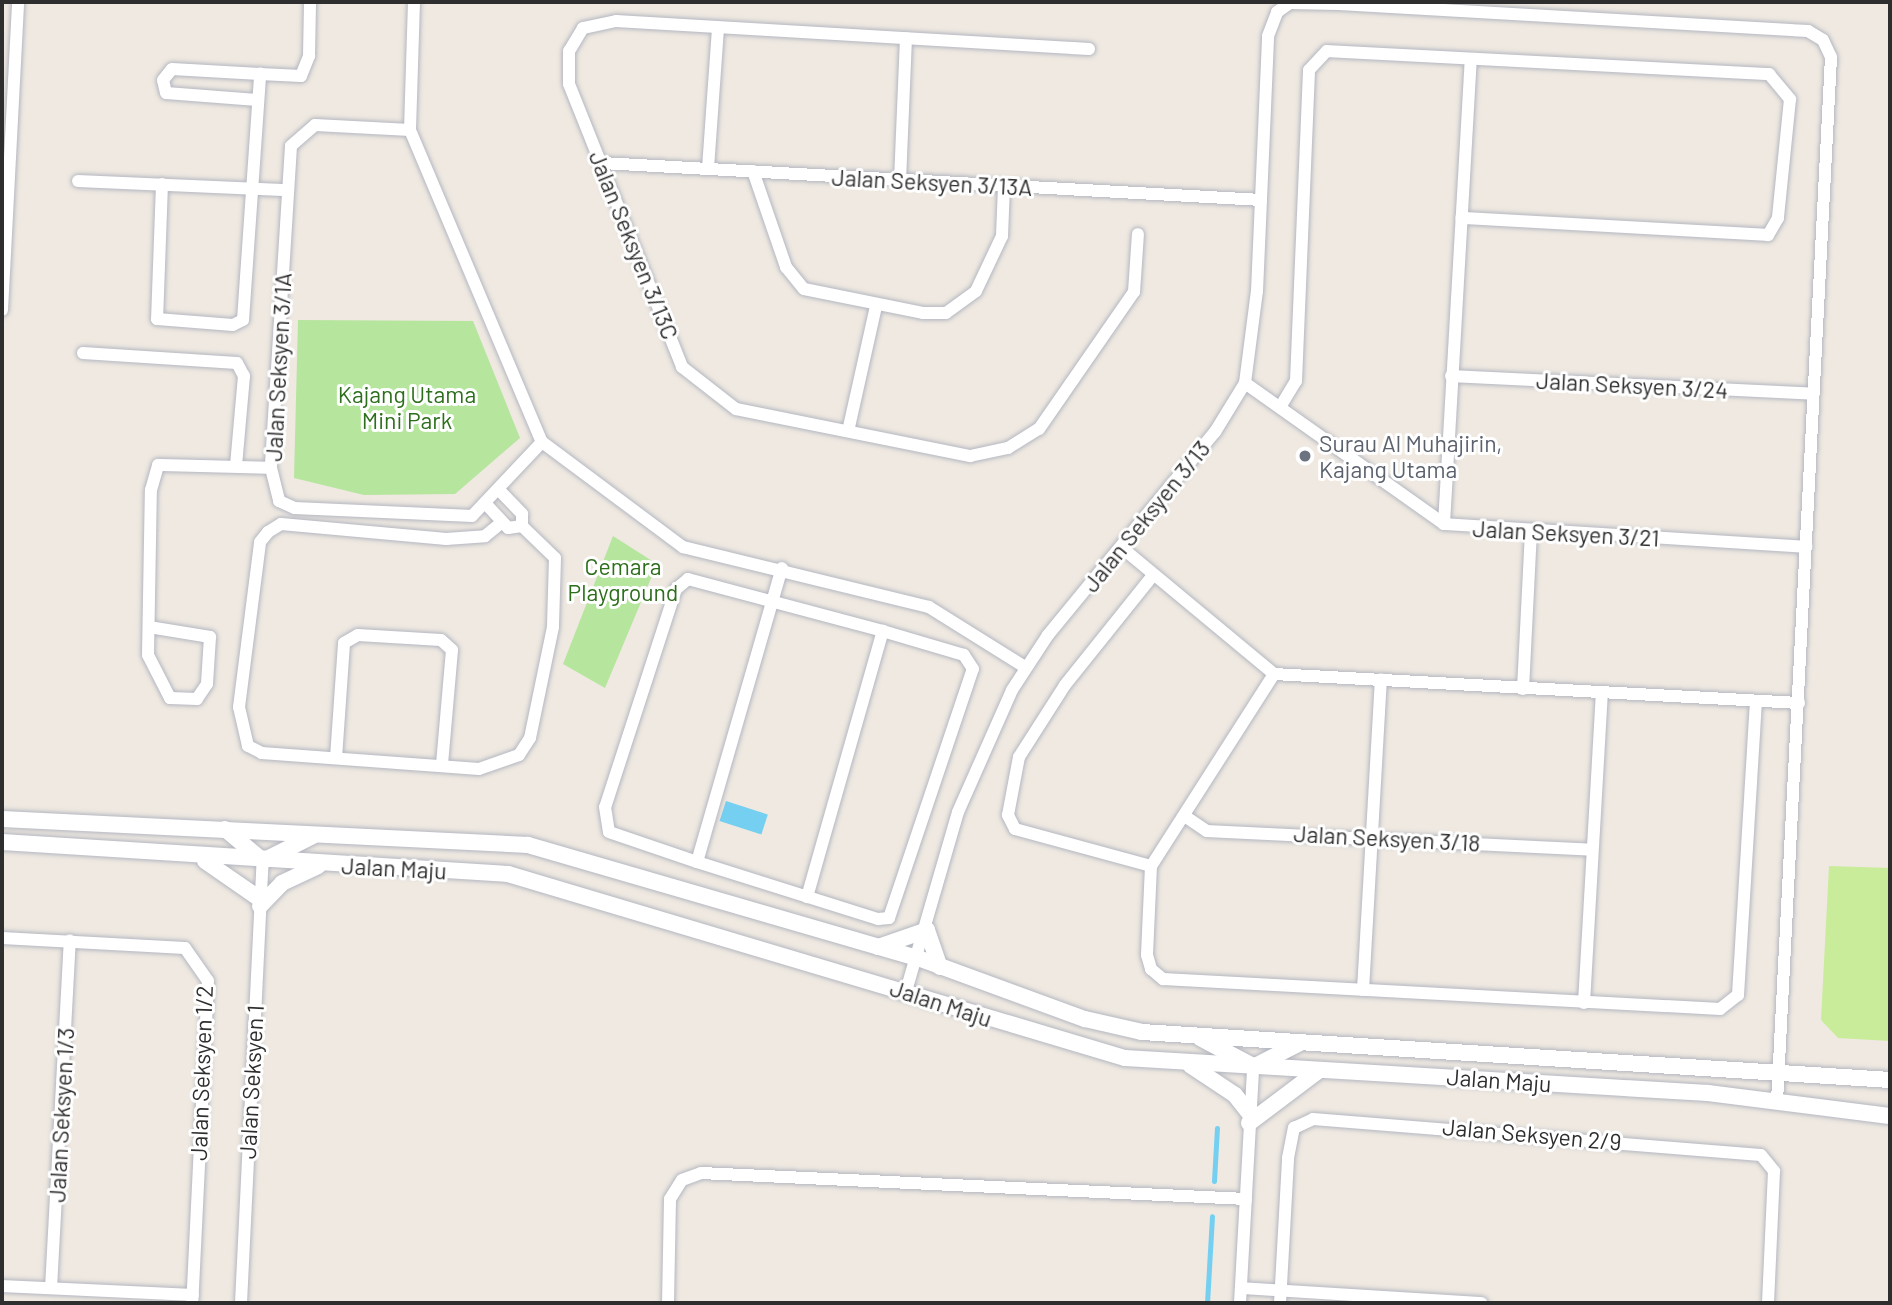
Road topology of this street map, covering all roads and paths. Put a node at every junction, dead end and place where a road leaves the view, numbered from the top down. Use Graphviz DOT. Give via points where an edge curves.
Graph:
graph roads {
  1 [pos="18,2"];
  2 [pos="310,2"];
  3 [pos="414,2"];
  4 [pos="718,27"];
  5 [pos="906,38"];
  6 [pos="1089,49"];
  7 [pos="1471,60"];
  8 [pos="260,74"];
  9 [pos="257,100"];
  10 [pos="410,130"];
  11 [pos="6,161"];
  12 [pos="602,163"];
  13 [pos="708,168"];
  14 [pos="753,171"];
  15 [pos="78,181"];
  16 [pos="900,181"];
  17 [pos="162,184"];
  18 [pos="1004,186"];
  19 [pos="254,189"];
  20 [pos="288,190"];
  21 [pos="1261,200"];
  22 [pos="1461,218"];
  23 [pos="1138,234"];
  24 [pos="876,306"];
  25 [pos="2,310"];
  26 [pos="83,354"];
  27 [pos="1451,376"];
  28 [pos="1245,383"];
  29 [pos="1814,394"];
  30 [pos="1282,404"];
  31 [pos="849,427"];
  32 [pos="542,442"];
  33 [pos="236,466"];
  34 [pos="271,468"];
  35 [pos="500,491"];
  36 [pos="485,503"];
  37 [pos="502,522"];
  38 [pos="1444,524"];
  39 [pos="522,526"];
  40 [pos="1531,532"];
  41 [pos="1121,547"];
  42 [pos="1806,547"];
  43 [pos="782,568"];
  44 [pos="1153,575"];
  45 [pos="772,603"];
  46 [pos="149,627"];
  47 [pos="883,631"];
  48 [pos="1025,667"];
  49 [pos="1274,674"];
  50 [pos="1381,680"];
  51 [pos="1523,689"];
  52 [pos="1602,694"];
  53 [pos="1756,702"];
  54 [pos="1799,703"];
  55 [pos="336,758"];
  56 [pos="442,765"];
  57 [pos="2,805"];
  58 [pos="1186,817"];
  59 [pos="9,820"];
  60 [pos="225,828"];
  61 [pos="322,832"];
  62 [pos="1372,837"];
  63 [pos="2,842"];
  64 [pos="1592,850"];
  65 [pos="198,857"];
  66 [pos="263,861"];
  67 [pos="697,862"];
  68 [pos="323,864"];
  69 [pos="1151,866"];
  70 [pos="807,897"];
  71 [pos="260,903"];
  72 [pos="927,930"];
  73 [pos="2,938"];
  74 [pos="70,942"];
  75 [pos="878,947"];
  76 [pos="918,958"];
  77 [pos="940,967"];
  78 [pos="1363,990"];
  79 [pos="906,991"];
  80 [pos="1584,1003"];
  81 [pos="1192,1034"];
  82 [pos="1309,1041"];
  83 [pos="1185,1063"];
  84 [pos="1253,1067"];
  85 [pos="1318,1071"];
  86 [pos="1780,1072"];
  87 [pos="1890,1080"];
  88 [pos="1777,1102"];
  89 [pos="1890,1116"];
  90 [pos="1250,1119"];
  91 [pos="1246,1199"];
  92 [pos="2,1286"];
  93 [pos="51,1288"];
  94 [pos="1241,1288"];
  95 [pos="1280,1297"];
  96 [pos="192,1299"];
  97 [pos="242,1303"];
  98 [pos="668,1303"];
  99 [pos="1240,1303"];
  100 [pos="1482,1303"];
  101 [pos="1768,1303"];
  1 -- 11 [label="street"];
  2 -- 8 [label="street" via="309,56 301,76"];
  3 -- 10 [label="street"];
  4 -- 5 [label="street, Jalan Seksyen 3/13C"];
  4 -- 12 [label="street, Jalan Seksyen 3/13C" via="616,21 583,29 569,51 569,84"];
  4 -- 13 [label="street"];
  5 -- 6 [label="street, Jalan Seksyen 3/13C"];
  5 -- 16 [label="street"];
  7 -- 22 [label="street"];
  7 -- 22 [label="street" via="1769,74 1790,99 1778,218 1768,235"];
  7 -- 30 [label="street" via="1327,51 1309,70 1296,381"];
  8 -- 9 [label="street"];
  8 -- 9 [label="street" via="172,69 163,80 166,93"];
  9 -- 19 [label="street"];
  10 -- 20 [label="street, Jalan Seksyen 3/1A" via="315,125 291,146"];
  10 -- 32 [label="street"];
  11 -- 25 [label="street"];
  12 -- 13 [label="street, Jalan Seksyen 3/13A"];
  12 -- 31 [label="street, Jalan Seksyen 3/13C" via="682,367 736,409"];
  13 -- 14 [label="street, Jalan Seksyen 3/13A"];
  14 -- 16 [label="street, Jalan Seksyen 3/13A"];
  14 -- 24 [label="street" via="795,282 804,289"];
  15 -- 17 [label="street"];
  16 -- 18 [label="street, Jalan Seksyen 3/13A"];
  17 -- 19 [label="street"];
  17 -- 19 [label="street" via="153,312 157,319 233,324 246,309"];
  18 -- 21 [label="street, Jalan Seksyen 3/13A"];
  18 -- 24 [label="street" via="1002,236 976,292 946,313"];
  19 -- 20 [label="street"];
  20 -- 34 [label="street, Jalan Seksyen 3/1A"];
  21 -- 28 [label="street, Jalan Seksyen 3/13"];
  21 -- 29 [label="street, Jalan Seksyen 3/13" via="1268,36 1277,12 1290,3 1808,31 1823,40 1831,57"];
  22 -- 27 [label="street"];
  23 -- 31 [label="street, Jalan Seksyen 3/13C" via="1134,292 1039,429 1009,449 970,456"];
  24 -- 31 [label="street"];
  26 -- 33 [label="street" via="237,363 244,376"];
  27 -- 29 [label="street, Jalan Seksyen 3/24"];
  27 -- 38 [label="street"];
  28 -- 30 [label="street, Jalan Seksyen 3/21"];
  28 -- 41 [label="street, Jalan Seksyen 3/13" via="1216,432"];
  29 -- 42 [label="street"];
  30 -- 38 [label="street, Jalan Seksyen 3/21"];
  32 -- 35 [label="street, Jalan Seksyen 3/1A"];
  32 -- 43 [label="street" via="683,547"];
  33 -- 34 [label="street"];
  33 -- 46 [label="street" via="158,464 151,490"];
  34 -- 36 [label="street, Jalan Seksyen 3/1A" via="279,501 295,509 472,516"];
  35 -- 36 [label="street, Jalan Seksyen 3/1A"];
  35 -- 39 [label="street" via="522,514"];
  36 -- 37 [label="street"];
  37 -- 39 [label="street"];
  37 -- 55 [label="street" via="485,536 446,539 281,524 260,542 241,734 262,753"];
  38 -- 40 [label="street, Jalan Seksyen 3/21"];
  39 -- 56 [label="street" via="555,558 553,627 530,737 503,765"];
  40 -- 42 [label="street, Jalan Seksyen 3/21"];
  40 -- 51 [label="street"];
  41 -- 44 [label="street"];
  41 -- 48 [label="street, Jalan Seksyen 3/13"];
  42 -- 54 [label="street"];
  43 -- 45 [label="street"];
  43 -- 48 [label="street" via="929,607"];
  44 -- 49 [label="street"];
  44 -- 69 [label="street" via="1065,685 1019,757 1008,815 1015,829"];
  45 -- 47 [label="street"];
  45 -- 67 [label="street"];
  45 -- 67 [label="street" via="688,579 676,589 605,807 609,832"];
  46 -- 46 [label="street" via="210,637 207,684 197,699 170,698 148,655"];
  47 -- 70 [label="street"];
  47 -- 70 [label="street" via="964,655 973,669 889,918"];
  48 -- 72 [label="street, Jalan Seksyen 3/13" via="987,736 958,812"];
  49 -- 50 [label="street"];
  49 -- 58 [label="street"];
  50 -- 51 [label="street"];
  50 -- 62 [label="street"];
  51 -- 52 [label="street"];
  52 -- 53 [label="street"];
  52 -- 64 [label="street"];
  53 -- 54 [label="street"];
  53 -- 80 [label="street" via="1738,995 1720,1009"];
  54 -- 86 [label="street"];
  55 -- 56 [label="street"];
  55 -- 56 [label="street" via="344,643 358,635 441,640 452,650"];
  57 -- 59 [label="street"];
  58 -- 62 [label="street, Jalan Seksyen 3/18" via="1208,831"];
  58 -- 69 [label="street"];
  59 -- 60 [label="street, Jalan Maju"];
  60 -- 61 [label="street, Jalan Maju"];
  60 -- 66 [label="street"];
  61 -- 66 [label="street"];
  61 -- 75 [label="street, Jalan Maju" via="527,845"];
  62 -- 64 [label="street, Jalan Seksyen 3/18"];
  62 -- 78 [label="street"];
  63 -- 65 [label="street, Jalan Maju"];
  64 -- 80 [label="street"];
  65 -- 66 [label="street, Jalan Maju"];
  65 -- 71 [label="street"];
  66 -- 68 [label="street, Jalan Maju"];
  66 -- 71 [label="street, Jalan Seksyen 1"];
  67 -- 70 [label="street"];
  68 -- 71 [label="street" via="282,883"];
  68 -- 79 [label="street, Jalan Maju" via="521,876"];
  69 -- 78 [label="street" via="1147,955 1151,970 1163,979"];
  71 -- 97 [label="street, Jalan Seksyen 1"];
  72 -- 75 [label="street"];
  72 -- 76 [label="street, Jalan Seksyen 3/13"];
  72 -- 77 [label="street"];
  73 -- 74 [label="street, Jalan Seksyen 1/2"];
  74 -- 93 [label="street, Jalan Seksyen 1/3"];
  74 -- 96 [label="street, Jalan Seksyen 1/2" via="185,948 208,981"];
  75 -- 76 [label="street, Jalan Maju"];
  76 -- 77 [label="street, Jalan Maju"];
  76 -- 79 [label="street, Jalan Seksyen 3/13"];
  77 -- 81 [label="street, Jalan Maju" via="1103,1024"];
  78 -- 80 [label="street"];
  79 -- 83 [label="street, Jalan Maju" via="1074,1048"];
  81 -- 82 [label="street, Jalan Maju"];
  81 -- 84 [label="street"];
  82 -- 84 [label="street"];
  82 -- 86 [label="street, Jalan Maju"];
  83 -- 84 [label="street, Jalan Maju"];
  83 -- 90 [label="street" via="1235,1095"];
  84 -- 85 [label="street, Jalan Maju"];
  84 -- 90 [label="street"];
  85 -- 88 [label="street, Jalan Maju"];
  85 -- 90 [label="street"];
  86 -- 87 [label="street, Jalan Maju"];
  86 -- 88 [label="street"];
  88 -- 89 [label="street, Jalan Maju"];
  90 -- 91 [label="street"];
  91 -- 94 [label="street"];
  91 -- 98 [label="street" via="701,1172 682,1180 670,1199"];
  92 -- 93 [label="street"];
  93 -- 96 [label="street"];
  94 -- 95 [label="street"];
  94 -- 99 [label="street"];
  95 -- 100 [label="street"];
  95 -- 101 [label="street, Jalan Seksyen 2/9" via="1294,1128 1313,1119 1745,1152 1774,1171"];
}
